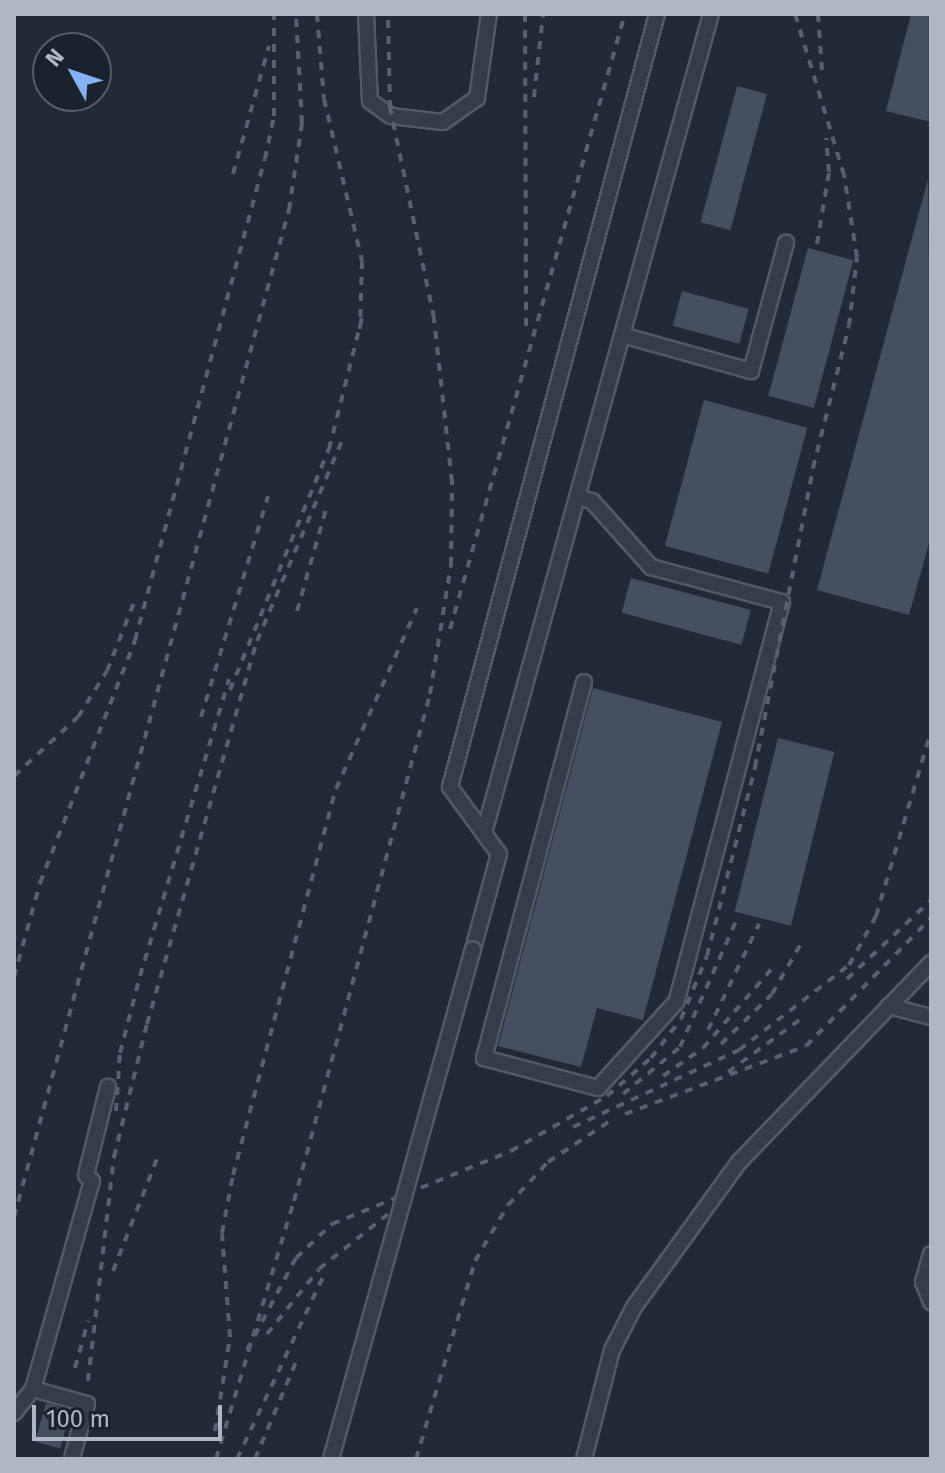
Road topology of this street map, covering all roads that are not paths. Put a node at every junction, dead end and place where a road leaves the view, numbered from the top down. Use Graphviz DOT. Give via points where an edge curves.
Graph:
graph roads {
  1 [pos="366,14"];
  2 [pos="489,14"];
  3 [pos="657,14"];
  4 [pos="711,14"];
  5 [pos="786,243"];
  6 [pos="622,335"];
  7 [pos="577,497"];
  8 [pos="584,682"];
  9 [pos="484,833"];
  10 [pos="931,963"];
  11 [pos="889,1006"];
  12 [pos="931,1017"];
  13 [pos="108,1087"];
  14 [pos="931,1254"];
  15 [pos="931,1302"];
  16 [pos="33,1389"];
  17 [pos="14,1413"];
  18 [pos="72,1458"];
  19 [pos="331,1459"];
  20 [pos="584,1459"];
  1 -- 2 [label="lane" via="370,101 391,116 443,122 477,98"];
  3 -- 9 [label="lane" via="450,787"];
  4 -- 6 [label="lane"];
  5 -- 6 [label="lane" via="751,371"];
  6 -- 7 [label="lane"];
  7 -- 8 [label="lane" via="592,501 651,567 782,602 676,1002 598,1088 484,1058"];
  7 -- 9 [label="lane"];
  9 -- 19 [label="lane, bridge" via="499,854"];
  10 -- 11 [label="lane"];
  11 -- 12 [label="lane"];
  11 -- 20 [label="lane" via="739,1162 634,1307 612,1350"];
  13 -- 16 [label="lane" via="86,1175 92,1181"];
  14 -- 15 [label="lane" via="923,1282"];
  16 -- 17 [label="lane"];
  16 -- 18 [label="lane" via="87,1404"];
}
